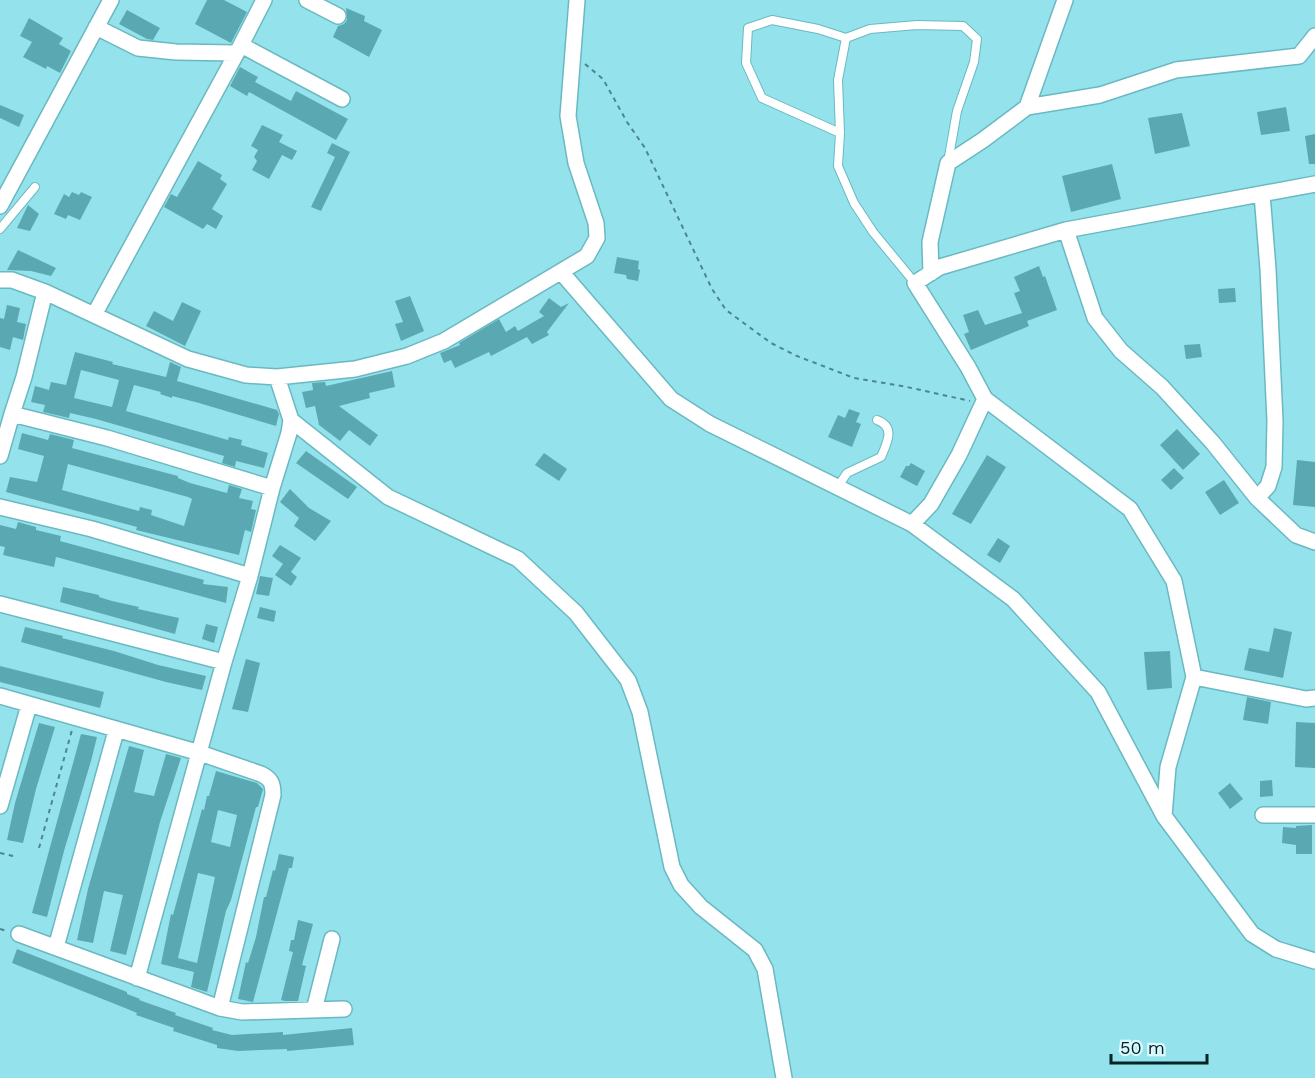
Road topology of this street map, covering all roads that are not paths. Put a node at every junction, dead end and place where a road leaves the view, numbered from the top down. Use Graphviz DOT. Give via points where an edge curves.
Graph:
graph roads {
  1 [pos="111,0"];
  2 [pos="264,0"];
  3 [pos="307,0"];
  4 [pos="577,0"];
  5 [pos="1065,0"];
  6 [pos="338,16"];
  7 [pos="96,27"];
  8 [pos="1315,36"];
  9 [pos="846,38"];
  10 [pos="239,49"];
  11 [pos="342,99"];
  12 [pos="1027,107"];
  13 [pos="840,133"];
  14 [pos="948,163"];
  15 [pos="1315,184"];
  16 [pos="35,187"];
  17 [pos="1262,194"];
  18 [pos="0,206"];
  19 [pos="0,229"];
  20 [pos="1066,230"];
  21 [pos="562,273"];
  22 [pos="931,273"];
  23 [pos="0,280"];
  24 [pos="915,283"];
  25 [pos="45,292"];
  26 [pos="94,315"];
  27 [pos="277,377"];
  28 [pos="983,401"];
  29 [pos="12,414"];
  30 [pos="291,420"];
  31 [pos="877,420"];
  32 [pos="0,456"];
  33 [pos="272,488"];
  34 [pos="837,488"];
  35 [pos="1257,498"];
  36 [pos="0,507"];
  37 [pos="912,524"];
  38 [pos="1315,542"];
  39 [pos="250,576"];
  40 [pos="0,604"];
  41 [pos="224,662"];
  42 [pos="1194,676"];
  43 [pos="0,696"];
  44 [pos="1315,698"];
  45 [pos="29,705"];
  46 [pos="117,730"];
  47 [pos="200,753"];
  48 [pos="0,806"];
  49 [pos="1263,815"];
  50 [pos="1315,815"];
  51 [pos="1164,816"];
  52 [pos="19,934"];
  53 [pos="332,939"];
  54 [pos="56,947"];
  55 [pos="1315,961"];
  56 [pos="137,978"];
  57 [pos="220,1008"];
  58 [pos="344,1009"];
  59 [pos="314,1010"];
  60 [pos="784,1078"];
  1 -- 7 [label="street"];
  2 -- 10 [label="street"];
  3 -- 6 [label="street"];
  4 -- 21 [label="street" via="568,116 576,163 596,223 597,238 587,256"];
  5 -- 12 [label="street"];
  7 -- 10 [label="street" via="138,48 176,52"];
  7 -- 18 [label="street"];
  8 -- 12 [label="street" via="1299,56 1176,70 1100,95"];
  9 -- 13 [label="lane" via="838,80"];
  9 -- 13 [label="lane" via="772,20 747,28 746,63 762,98"];
  9 -- 14 [label="lane" via="870,28 963,26 977,39 974,63 957,111"];
  10 -- 11 [label="street"];
  10 -- 26 [label="street"];
  12 -- 14 [label="street"];
  13 -- 24 [label="lane" via="838,166 854,203"];
  14 -- 22 [label="street" via="930,242"];
  15 -- 17 [label="street"];
  16 -- 19 [label="lane"];
  17 -- 20 [label="street"];
  17 -- 35 [label="street" via="1275,421 1274,467 1268,486"];
  20 -- 22 [label="street"];
  20 -- 35 [label="street" via="1095,318 1121,351 1162,387 1213,443"];
  21 -- 27 [label="street" via="444,341 407,356 355,369"];
  21 -- 34 [label="street" via="671,399 710,424"];
  22 -- 24 [label="street"];
  23 -- 25 [label="street" via="12,280"];
  24 -- 28 [label="street" via="968,367"];
  25 -- 26 [label="street"];
  25 -- 29 [label="street"];
  26 -- 27 [label="street" via="188,359 246,375"];
  27 -- 30 [label="street"];
  28 -- 37 [label="street" via="960,454 931,504"];
  28 -- 42 [label="street" via="1130,509 1174,581"];
  29 -- 32 [label="street"];
  29 -- 33 [label="street"];
  30 -- 33 [label="street"];
  30 -- 60 [label="street" via="388,496 518,560 576,613 628,680 640,712 672,867 681,885 701,907 755,950 765,969"];
  31 -- 34 [label="lane" via="888,428 890,436 881,457 848,473"];
  33 -- 39 [label="street"];
  34 -- 37 [label="street"];
  35 -- 38 [label="street" via="1296,535"];
  36 -- 39 [label="street" via="92,529"];
  37 -- 51 [label="street" via="1013,599 1098,692"];
  39 -- 41 [label="street"];
  40 -- 41 [label="street"];
  41 -- 47 [label="street"];
  42 -- 44 [label="street"];
  42 -- 51 [label="street" via="1168,767"];
  43 -- 45 [label="street"];
  45 -- 46 [label="street"];
  45 -- 48 [label="street"];
  46 -- 47 [label="street"];
  46 -- 54 [label="street"];
  47 -- 56 [label="street"];
  47 -- 57 [label="street" via="261,774 273,784"];
  49 -- 50 [label="street"];
  51 -- 55 [label="street" via="1252,934 1276,949"];
  52 -- 54 [label="street"];
  53 -- 59 [label="street"];
  54 -- 56 [label="street"];
  56 -- 57 [label="street"];
  57 -- 59 [label="street" via="242,1012"];
  58 -- 59 [label="street"];
}
